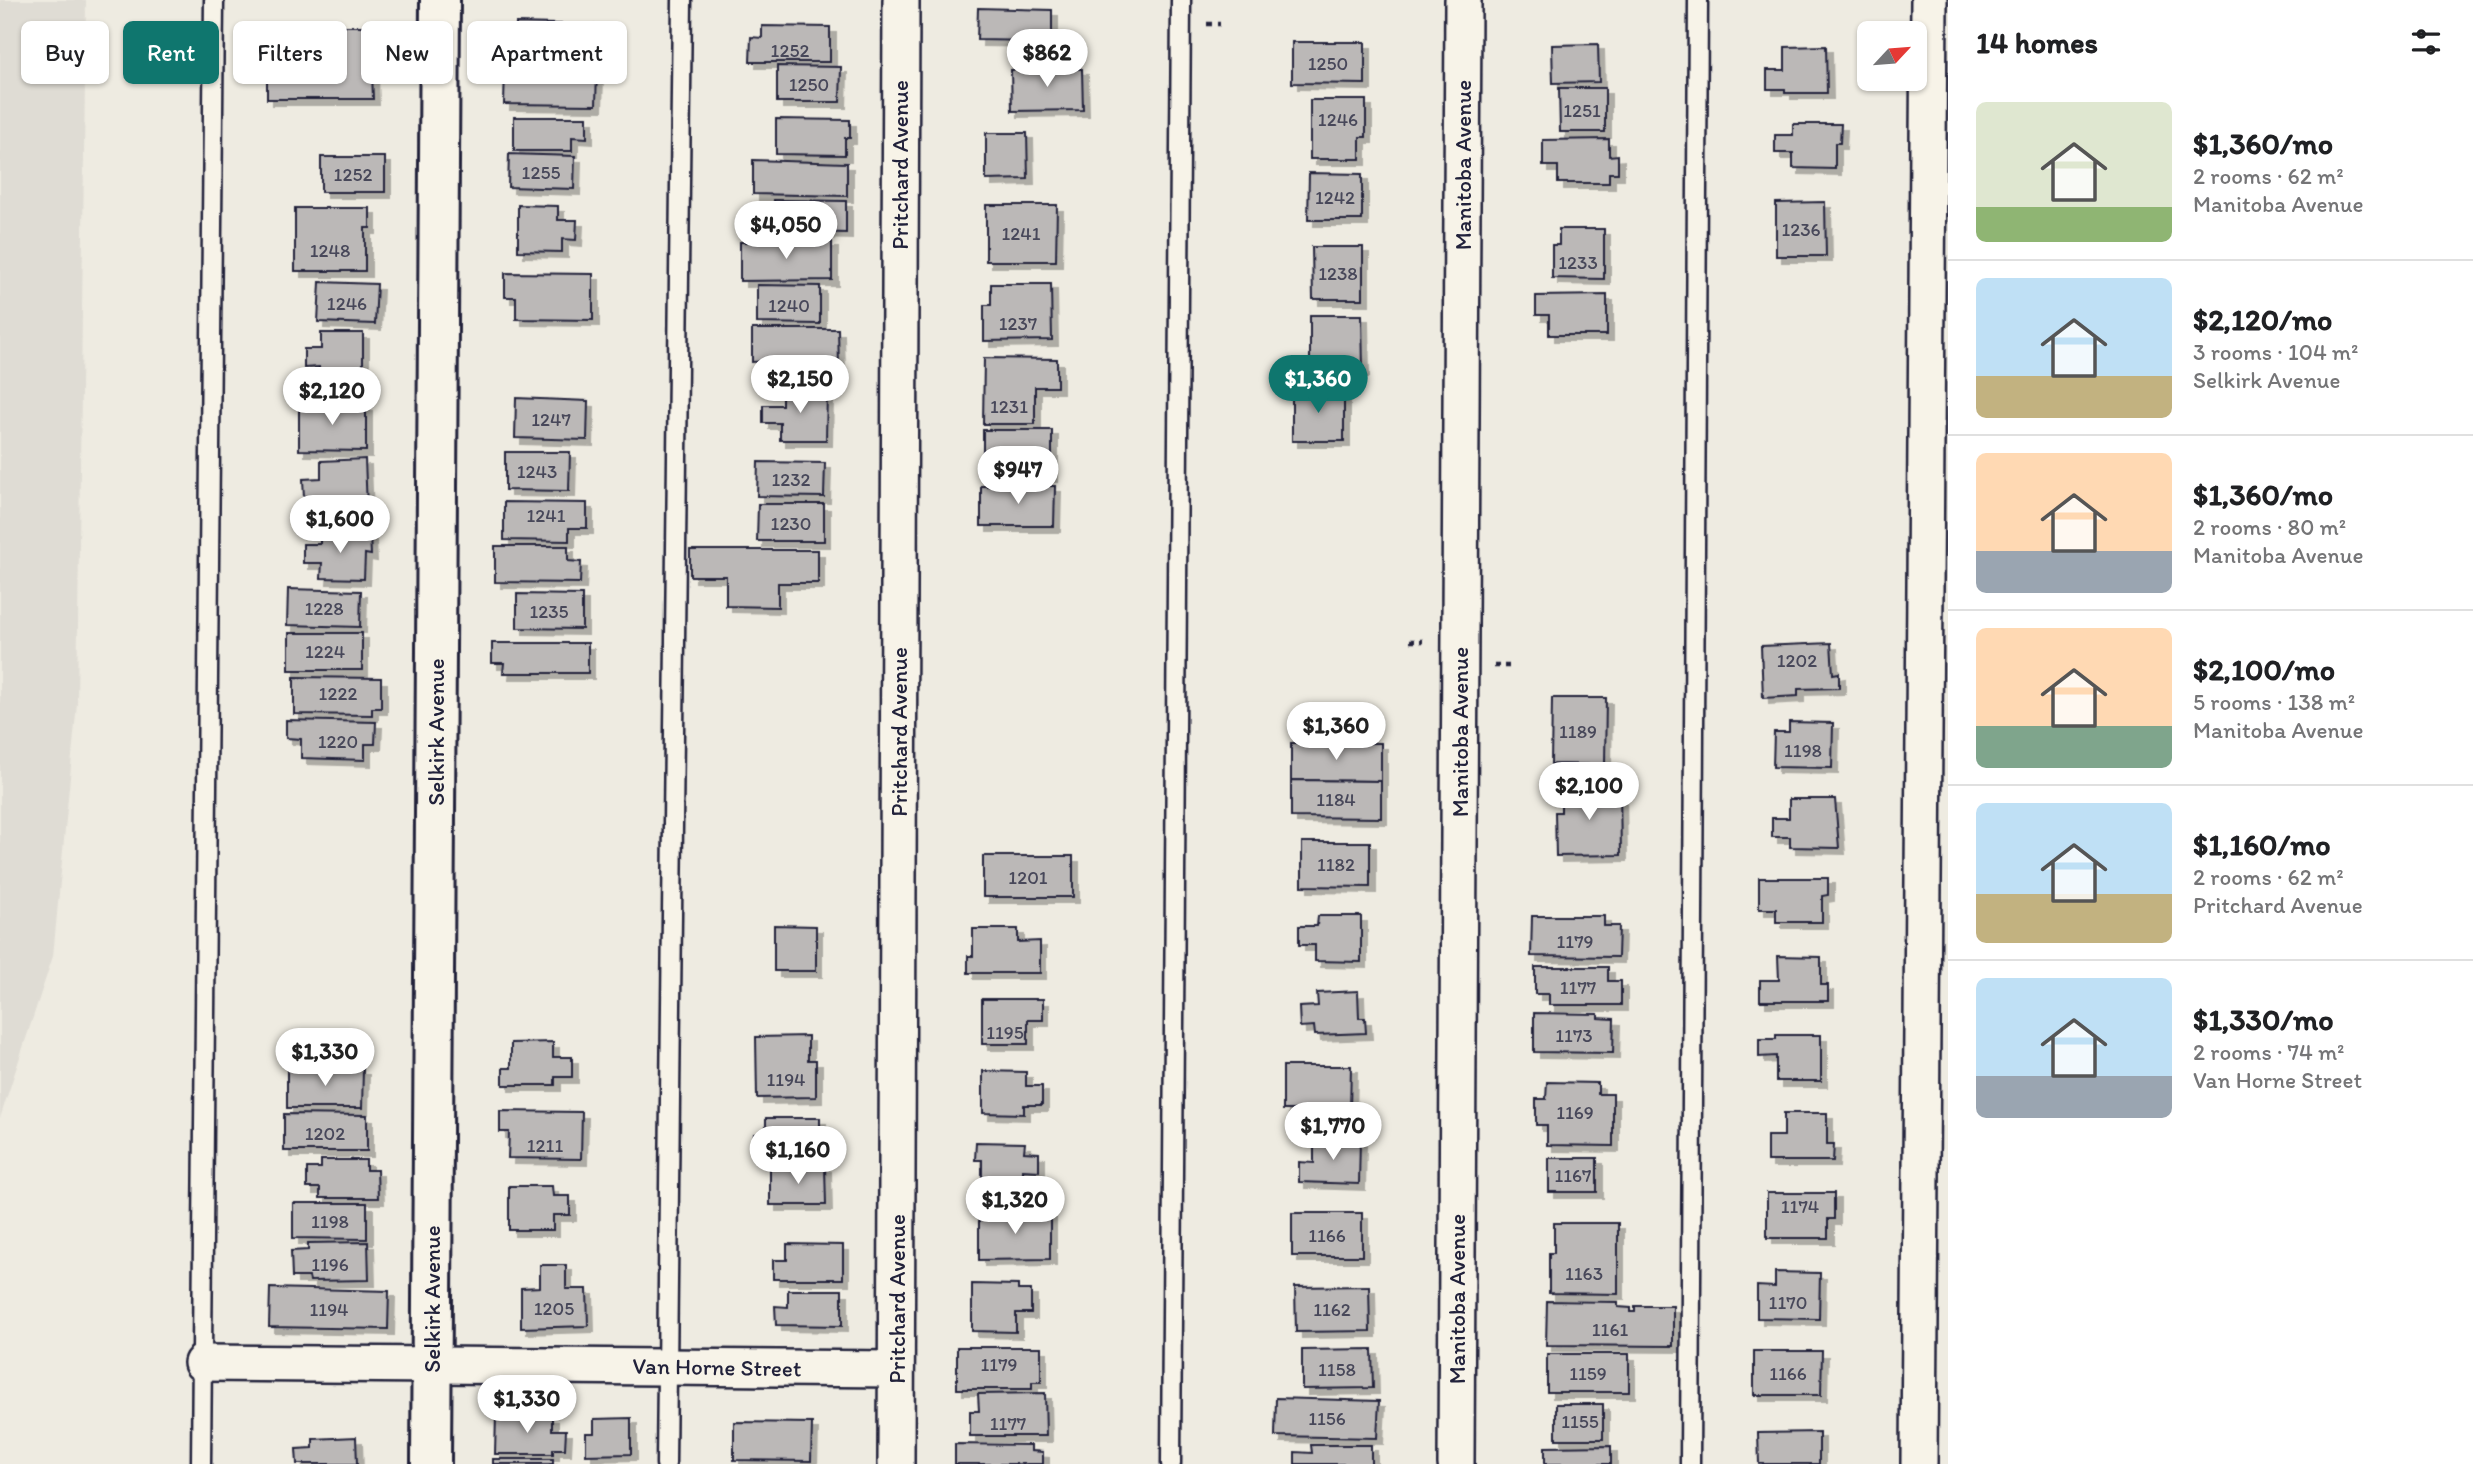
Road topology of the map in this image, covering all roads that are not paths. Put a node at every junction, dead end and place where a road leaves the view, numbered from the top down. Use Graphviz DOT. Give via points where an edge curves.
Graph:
graph roads {
  1 [pos="214,0"];
  2 [pos="440,0"];
  3 [pos="682,0"];
  4 [pos="901,0"];
  5 [pos="1181,0"];
  6 [pos="1464,0"];
  7 [pos="1698,0"];
  8 [pos="1929,0"];
  9 [pos="202,1363"];
  10 [pos="432,1364"];
  11 [pos="667,1367"];
  12 [pos="897,1369"];
  13 [pos="201,1464"];
  14 [pos="431,1464"];
  15 [pos="666,1464"];
  16 [pos="896,1464"];
  17 [pos="1171,1464"];
  18 [pos="1456,1464"];
  19 [pos="1690,1464"];
  20 [pos="1919,1464"];
  1 -- 9 [label="lane"];
  2 -- 10 [label="street, Selkirk Avenue"];
  3 -- 11 [label="lane"];
  4 -- 12 [label="street, Pritchard Avenue"];
  5 -- 17 [label="lane"];
  6 -- 18 [label="street, Manitoba Avenue"];
  7 -- 19 [label="lane"];
  8 -- 20 [label="street"];
  9 -- 10 [label="street, Van Horne Street"];
  9 -- 13 [label="lane"];
  10 -- 11 [label="street, Van Horne Street"];
  10 -- 14 [label="street, Selkirk Avenue"];
  11 -- 12 [label="street, Van Horne Street"];
  11 -- 15 [label="lane"];
  12 -- 16 [label="street, Pritchard Avenue"];
}
